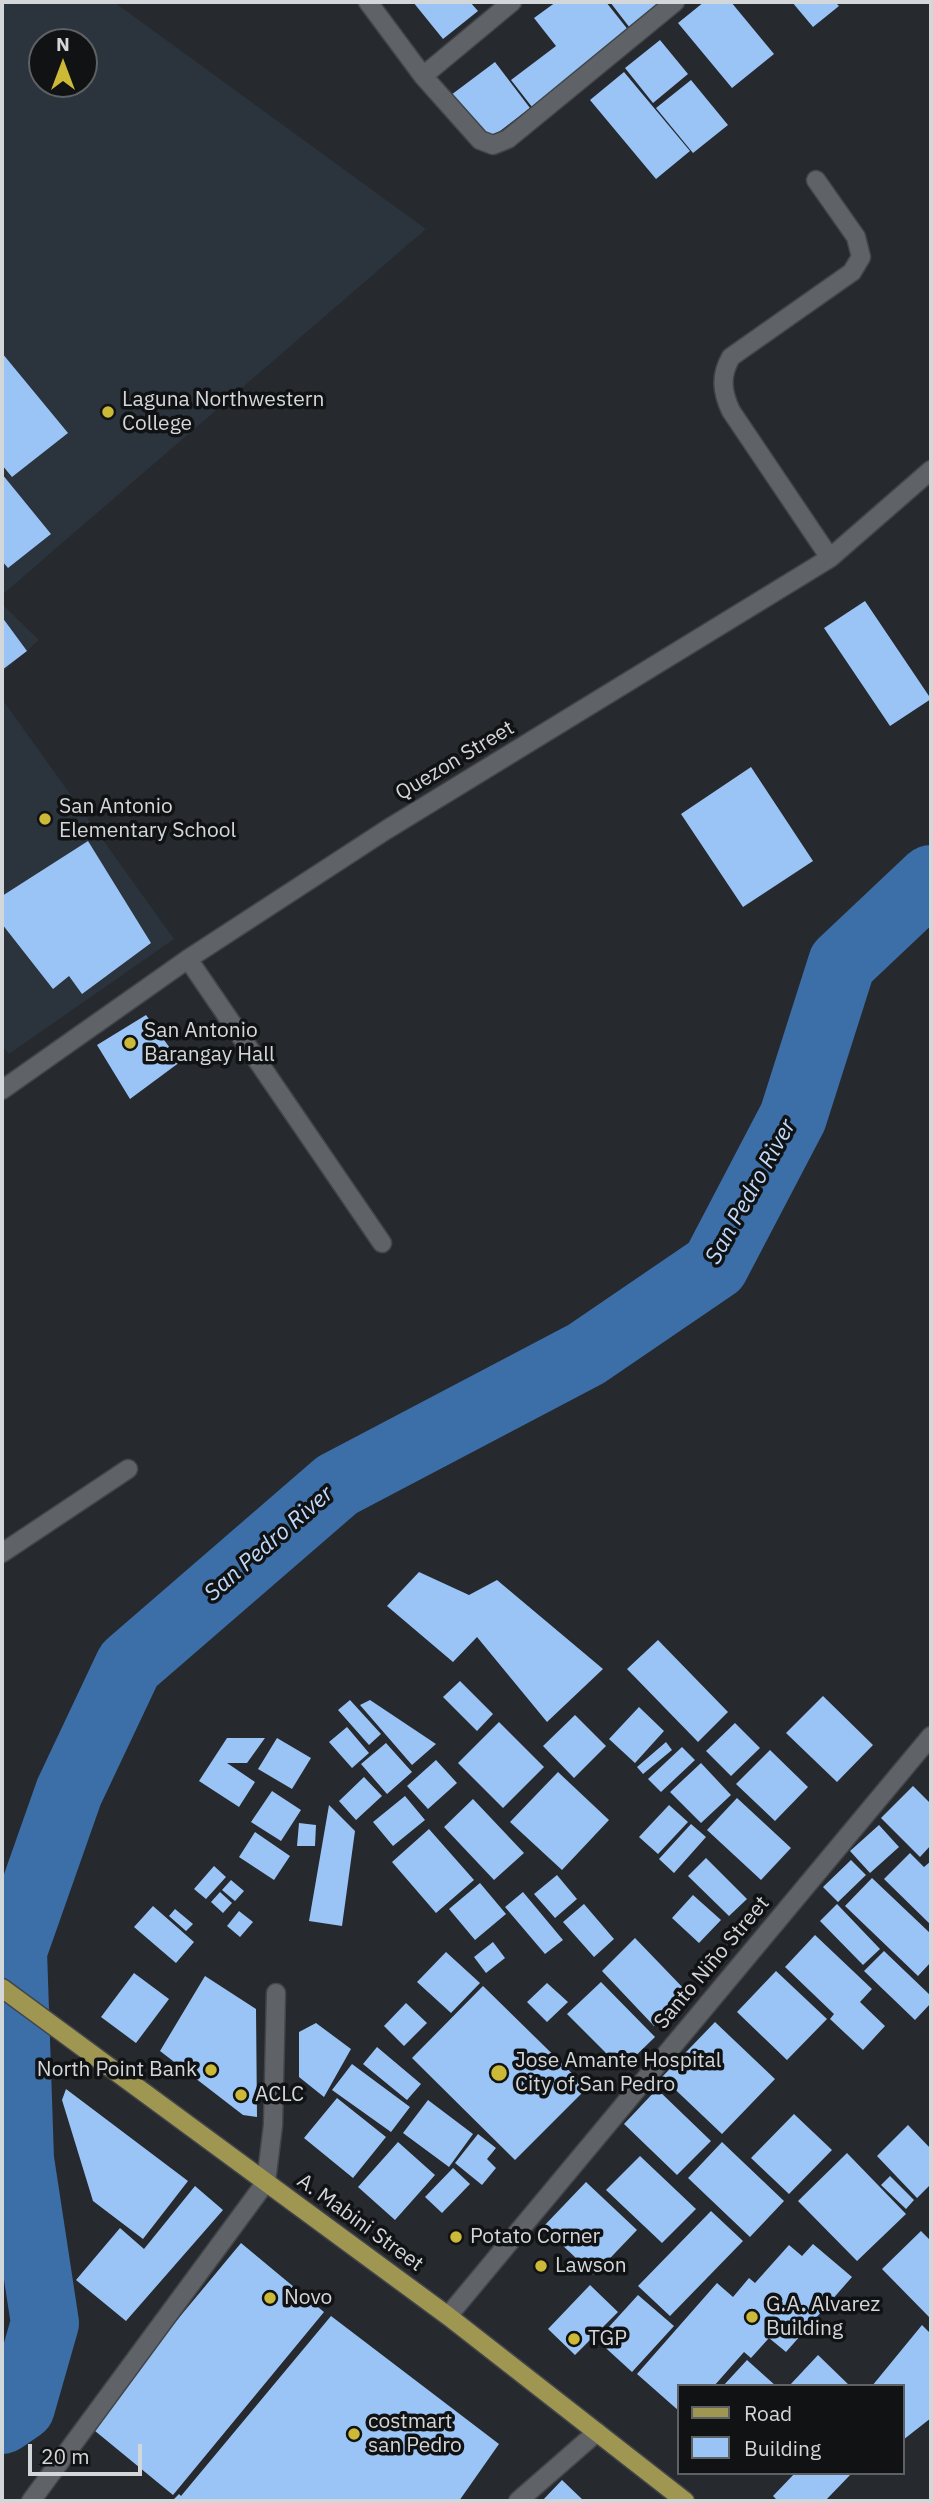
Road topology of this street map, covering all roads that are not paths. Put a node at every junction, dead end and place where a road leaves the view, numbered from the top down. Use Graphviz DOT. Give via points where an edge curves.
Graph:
graph roads {
  1 [pos="368,2"];
  2 [pos="512,2"];
  3 [pos="675,2"];
  4 [pos="423,76"];
  5 [pos="816,180"];
  6 [pos="931,470"];
  7 [pos="830,558"];
  8 [pos="188,959"];
  9 [pos="2,1068"];
  10 [pos="8,1086"];
  11 [pos="382,1243"];
  12 [pos="128,1469"];
  13 [pos="2,1553"];
  14 [pos="931,1736"];
  15 [pos="2,1988"];
  16 [pos="276,1993"];
  17 [pos="266,2182"];
  18 [pos="448,2316"];
  19 [pos="597,2432"];
  20 [pos="31,2501"];
  21 [pos="518,2501"];
  22 [pos="685,2501"];
  1 -- 4 [label="street"];
  2 -- 4 [label="street"];
  3 -- 4 [label="street" via="500,143 480,140"];
  5 -- 7 [label="street" via="856,237 861,257 852,272 732,357 722,383 732,411"];
  6 -- 7 [label="street, Quezon Street"];
  7 -- 8 [label="street, Quezon Street" via="386,830"];
  8 -- 10 [label="street, Quezon Street"];
  8 -- 11 [label="street"];
  9 -- 10 [label="street"];
  12 -- 13 [label="street"];
  14 -- 18 [label="street, Santo Niño Street"];
  15 -- 17 [label="main road, A. Mabini Street"];
  16 -- 17 [label="street" via="273,2125"];
  17 -- 18 [label="main road, A. Mabini Street"];
  17 -- 20 [label="street"];
  18 -- 19 [label="main road, A. Mabini Street"];
  19 -- 21 [label="street"];
  19 -- 22 [label="main road, A. Mabini Street"];
}
